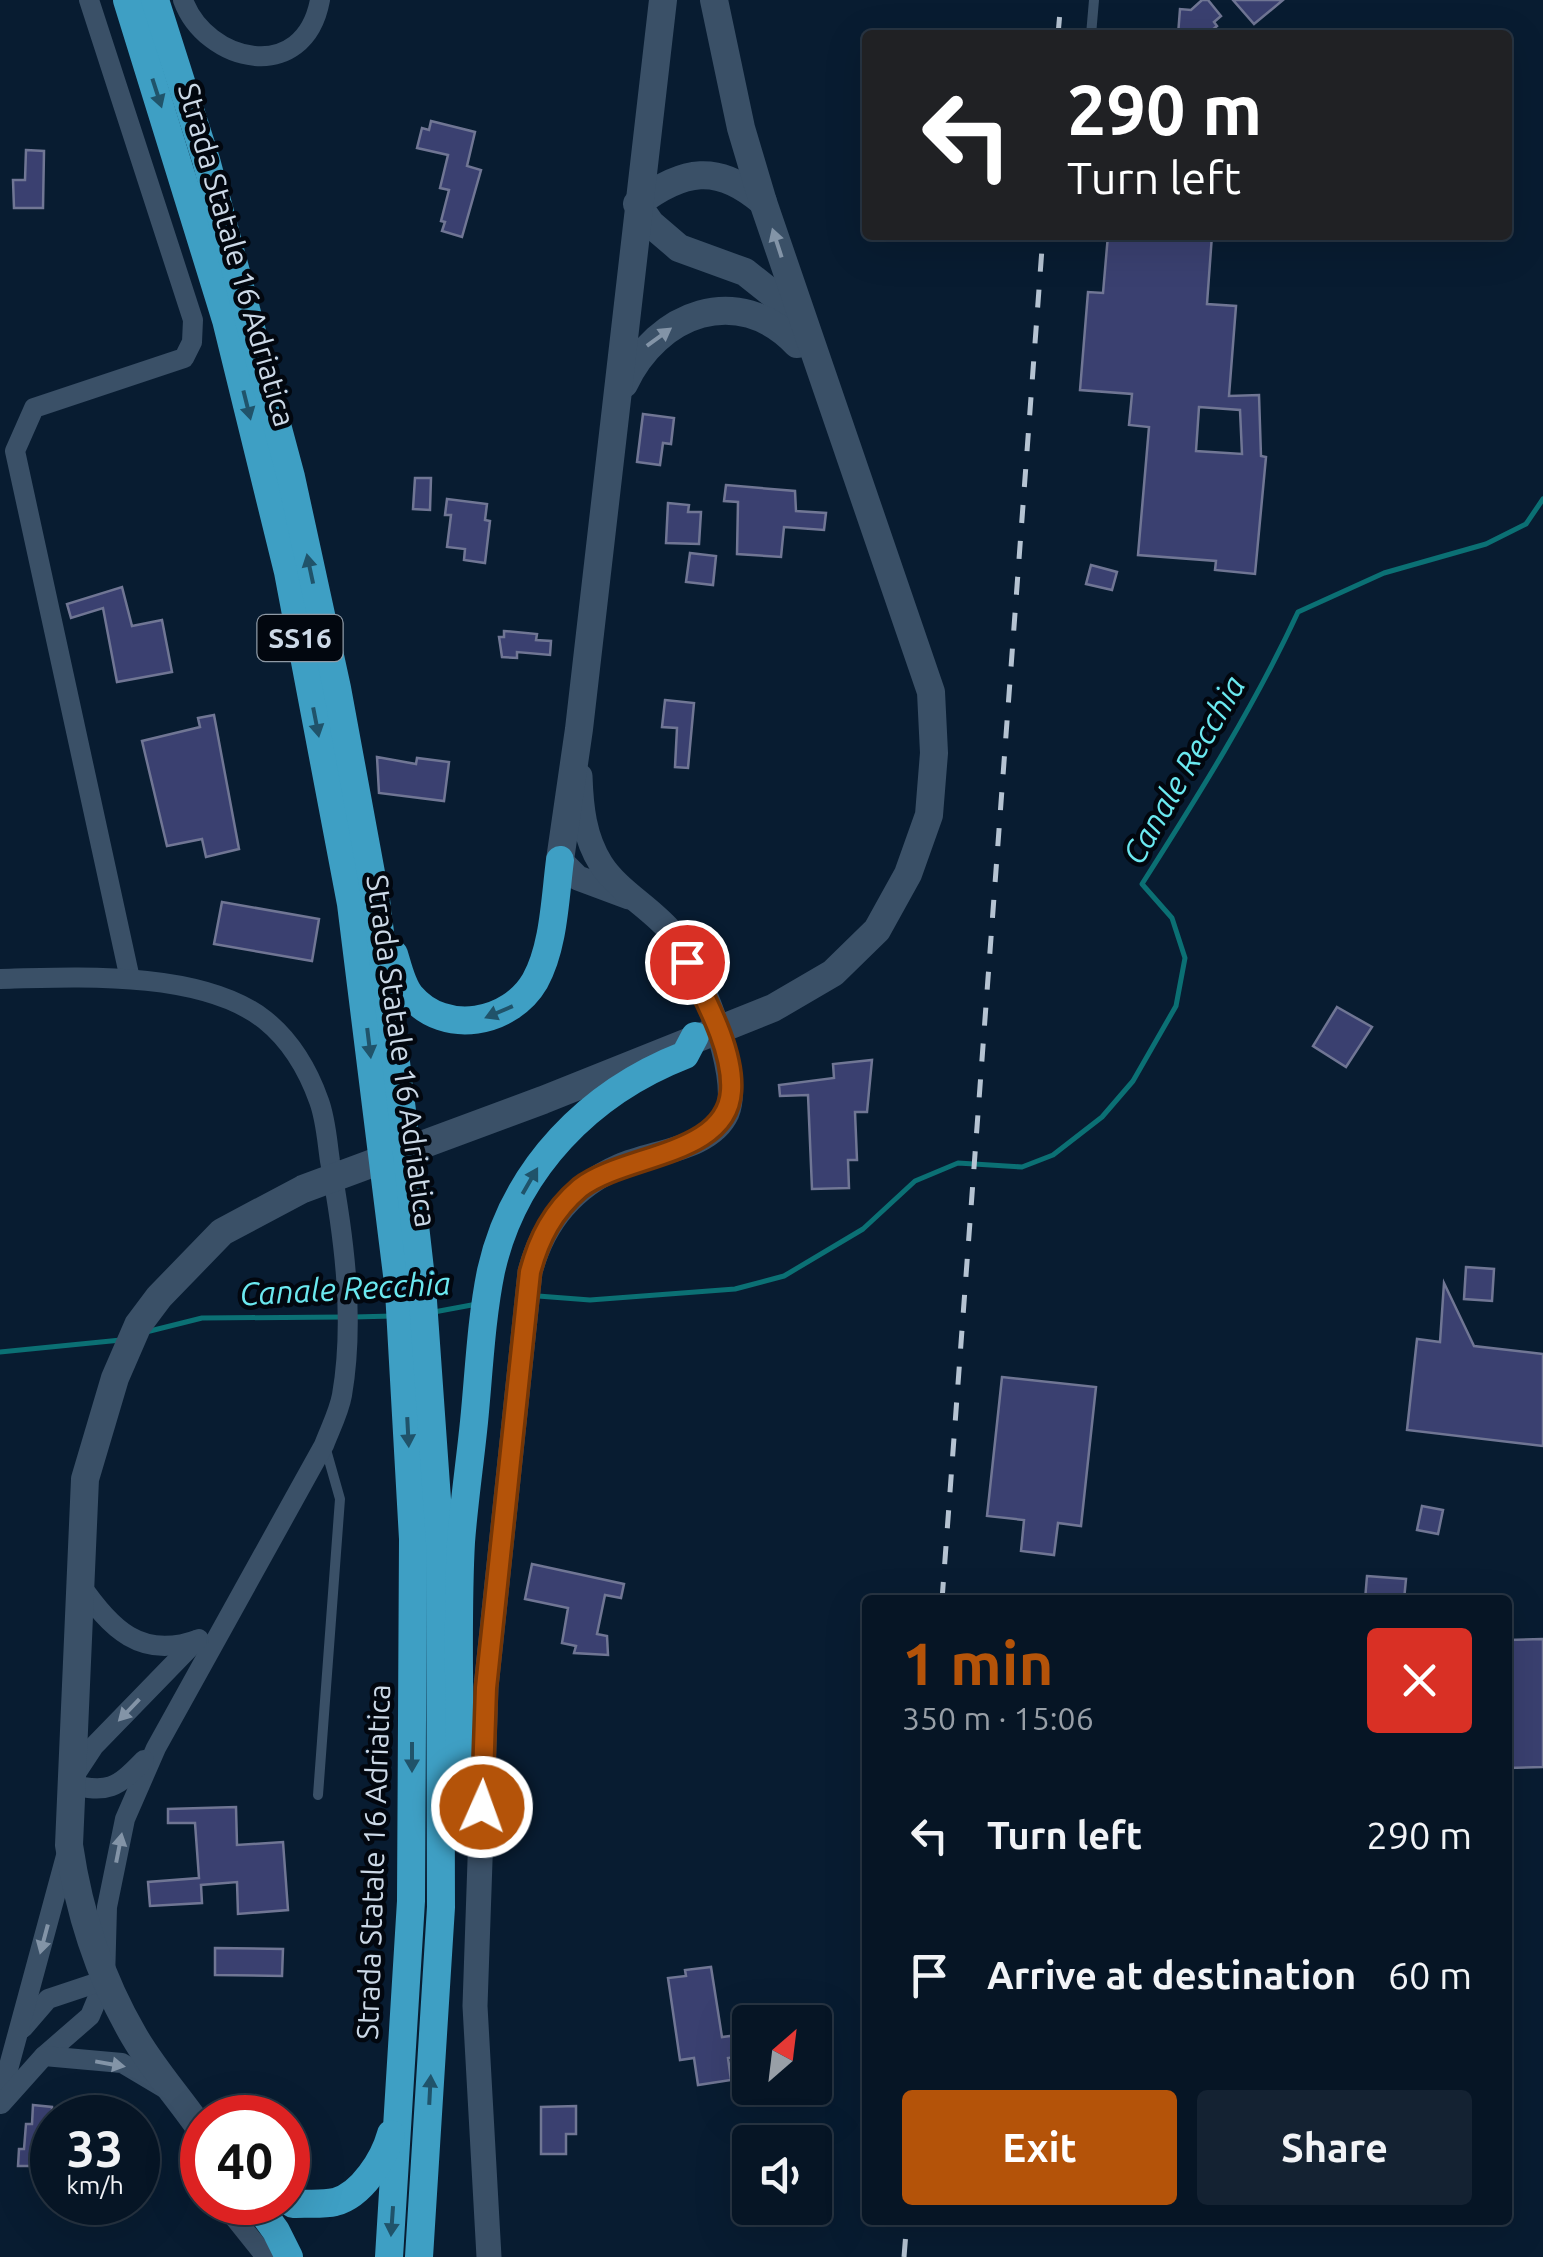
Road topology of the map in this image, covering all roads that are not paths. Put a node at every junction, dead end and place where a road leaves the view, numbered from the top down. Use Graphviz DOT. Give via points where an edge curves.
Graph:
graph roads {
  1 [pos="88,0"];
  2 [pos="127,0"];
  3 [pos="155,0"];
  4 [pos="183,0"];
  5 [pos="320,0"];
  6 [pos="663,0"];
  7 [pos="714,0"];
  8 [pos="1094,0"];
  9 [pos="1091,30"];
  10 [pos="764,202"];
  11 [pos="637,204"];
  12 [pos="807,336"];
  13 [pos="818,366"];
  14 [pos="613,419"];
  15 [pos="579,729"];
  16 [pos="560,860"];
  17 [pos="604,868"];
  18 [pos="635,899"];
  19 [pos="376,900"];
  20 [pos="0,979"];
  21 [pos="130,979"];
  22 [pos="695,1036"];
  23 [pos="411,1289"];
  24 [pos="414,1335"];
  25 [pos="324,1445"];
  26 [pos="79,1582"];
  27 [pos="237,1596"];
  28 [pos="197,1640"];
  29 [pos="156,1748"];
  30 [pos="70,1784"];
  31 [pos="318,1794"];
  32 [pos="69,1845"];
  33 [pos="441,1908"];
  34 [pos="105,1980"];
  35 [pos="18,2034"];
  36 [pos="44,2056"];
  37 [pos="179,2097"];
  38 [pos="400,2099"];
  39 [pos="0,2102"];
  40 [pos="310,2203"];
  41 [pos="240,2225"];
  42 [pos="272,2225"];
  43 [pos="266,2257"];
  44 [pos="288,2257"];
  45 [pos="389,2257"];
  46 [pos="418,2257"];
  47 [pos="489,2257"];
  1 -- 21 [label="street" via="193,320 192,342 184,358 34,408 15,451"];
  2 -- 23 [label="highway, Strada Statale 16 Adriatica / SS16, one-way" via="226,320 288,572 351,904"];
  19 -- 3 [label="highway, Strada Statale 16 Adriatica / SS16, one-way" via="291,477 206,160"];
  4 -- 5 [label="street" via="210,38 244,54 279,56 302,43 316,23"];
  6 -- 11 [label="main road"];
  7 -- 10 [label="main road"];
  8 -- 9 [label="lane"];
  10 -- 11 [label="main road" via="742,184 705,172 660,186"];
  12 -- 10 [label="main road, one-way"];
  11 -- 12 [label="main road" via="679,248 746,272"];
  11 -- 14 [label="main road"];
  12 -- 13 [label="main road"];
  14 -- 13 [label="main road, one-way" via="640,351 700,311 736,310 780,326"];
  13 -- 22 [label="main road" via="931,692 930,815 908,874 856,954 807,992"];
  14 -- 15 [label="main road"];
  15 -- 16 [label="main road"];
  15 -- 17 [label="street" via="581,806"];
  16 -- 17 [label="street" via="580,858"];
  16 -- 18 [label="street" via="578,878"];
  16 -- 19 [label="highway, one-way" via="550,935 535,980 513,1008 472,1022 437,1016 410,996"];
  17 -- 18 [label="street"];
  18 -- 47 [label="street" via="674,934 714,1015 732,1088 727,1112 712,1133 621,1165 582,1187 555,1213 530,1272 486,1688 475,2006"];
  19 -- 23 [label="highway, Strada Statale 16 Adriatica / SS16"];
  20 -- 21 [label="street"];
  21 -- 25 [label="street" via="217,994 264,1019 298,1054 320,1103 339,1210 348,1348 341,1399"];
  22 -- 26 [label="main road" via="303,1188 222,1232 138,1325 116,1378 86,1479"];
  33 -- 22 [label="highway, one-way" via="458,1893 461,1544 492,1270 533,1172 567,1128 608,1094 685,1055"];
  23 -- 24 [label="highway, Strada Statale 16 Adriatica / SS16"];
  24 -- 33 [label="highway, Strada Statale 16 Adriatica / SS16" via="440,1542"];
  24 -- 38 [label="highway, Strada Statale 16 Adriatica / SS16, one-way" via="411,1901"];
  25 -- 27 [label="street"];
  25 -- 31 [label="lane" via="340,1499"];
  26 -- 28 [label="street" via="104,1620 135,1641 168,1646"];
  26 -- 30 [label="main road"];
  27 -- 28 [label="street"];
  27 -- 29 [label="street"];
  28 -- 30 [label="street, one-way" via="94,1746"];
  29 -- 30 [label="street" via="123,1782 98,1792"];
  34 -- 29 [label="street, one-way" via="108,1907 125,1820"];
  30 -- 32 [label="main road"];
  32 -- 34 [label="main road" via="78,1905"];
  32 -- 35 [label="street, one-way"];
  46 -- 33 [label="highway, Strada Statale 16 Adriatica / SS16, one-way"];
  34 -- 35 [label="street" via="48,1999"];
  34 -- 36 [label="street" via="90,2016"];
  34 -- 37 [label="main road" via="135,2038"];
  35 -- 39 [label="street"];
  36 -- 37 [label="street, one-way" via="122,2063"];
  36 -- 39 [label="street"];
  38 -- 40 [label="highway" via="386,2152 369,2177 338,2202"];
  38 -- 45 [label="highway, Strada Statale 16 Adriatica / SS16, one-way"];
  41 -- 43 [label="street"];
  42 -- 44 [label="highway"];
}
